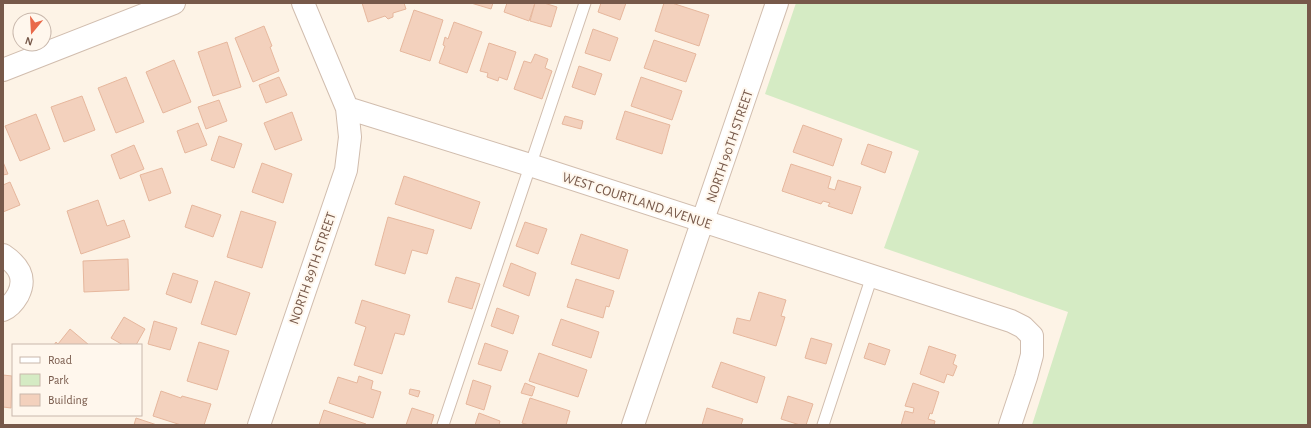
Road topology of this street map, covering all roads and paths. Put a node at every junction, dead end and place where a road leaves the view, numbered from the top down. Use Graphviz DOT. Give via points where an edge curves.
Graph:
graph roads {
  1 [pos="174,3"];
  2 [pos="303,3"];
  3 [pos="585,3"];
  4 [pos="777,3"];
  5 [pos="3,70"];
  6 [pos="347,108"];
  7 [pos="530,165"];
  8 [pos="703,221"];
  9 [pos="3,255"];
  10 [pos="872,276"];
  11 [pos="3,310"];
  12 [pos="259,425"];
  13 [pos="443,425"];
  14 [pos="634,425"];
  15 [pos="823,425"];
  16 [pos="1010,425"];
  1 -- 5 [label="street"];
  2 -- 6 [label="street"];
  3 -- 7 [label="lane"];
  4 -- 8 [label="street, NORTH 90TH STREET"];
  6 -- 7 [label="street, WEST COURTLAND AVENUE"];
  6 -- 12 [label="street, NORTH 89TH STREET" via="350,137 346,170"];
  7 -- 8 [label="street, WEST COURTLAND AVENUE"];
  7 -- 13 [label="lane"];
  8 -- 10 [label="street, WEST COURTLAND AVENUE"];
  8 -- 14 [label="street, NORTH 90TH STREET"];
  9 -- 11 [label="street" via="13,262 21,275 22,287 14,302"];
  10 -- 15 [label="lane"];
  10 -- 16 [label="street, WEST COURTLAND AVENUE" via="1011,321 1023,327 1032,336 1032,355"];
}
